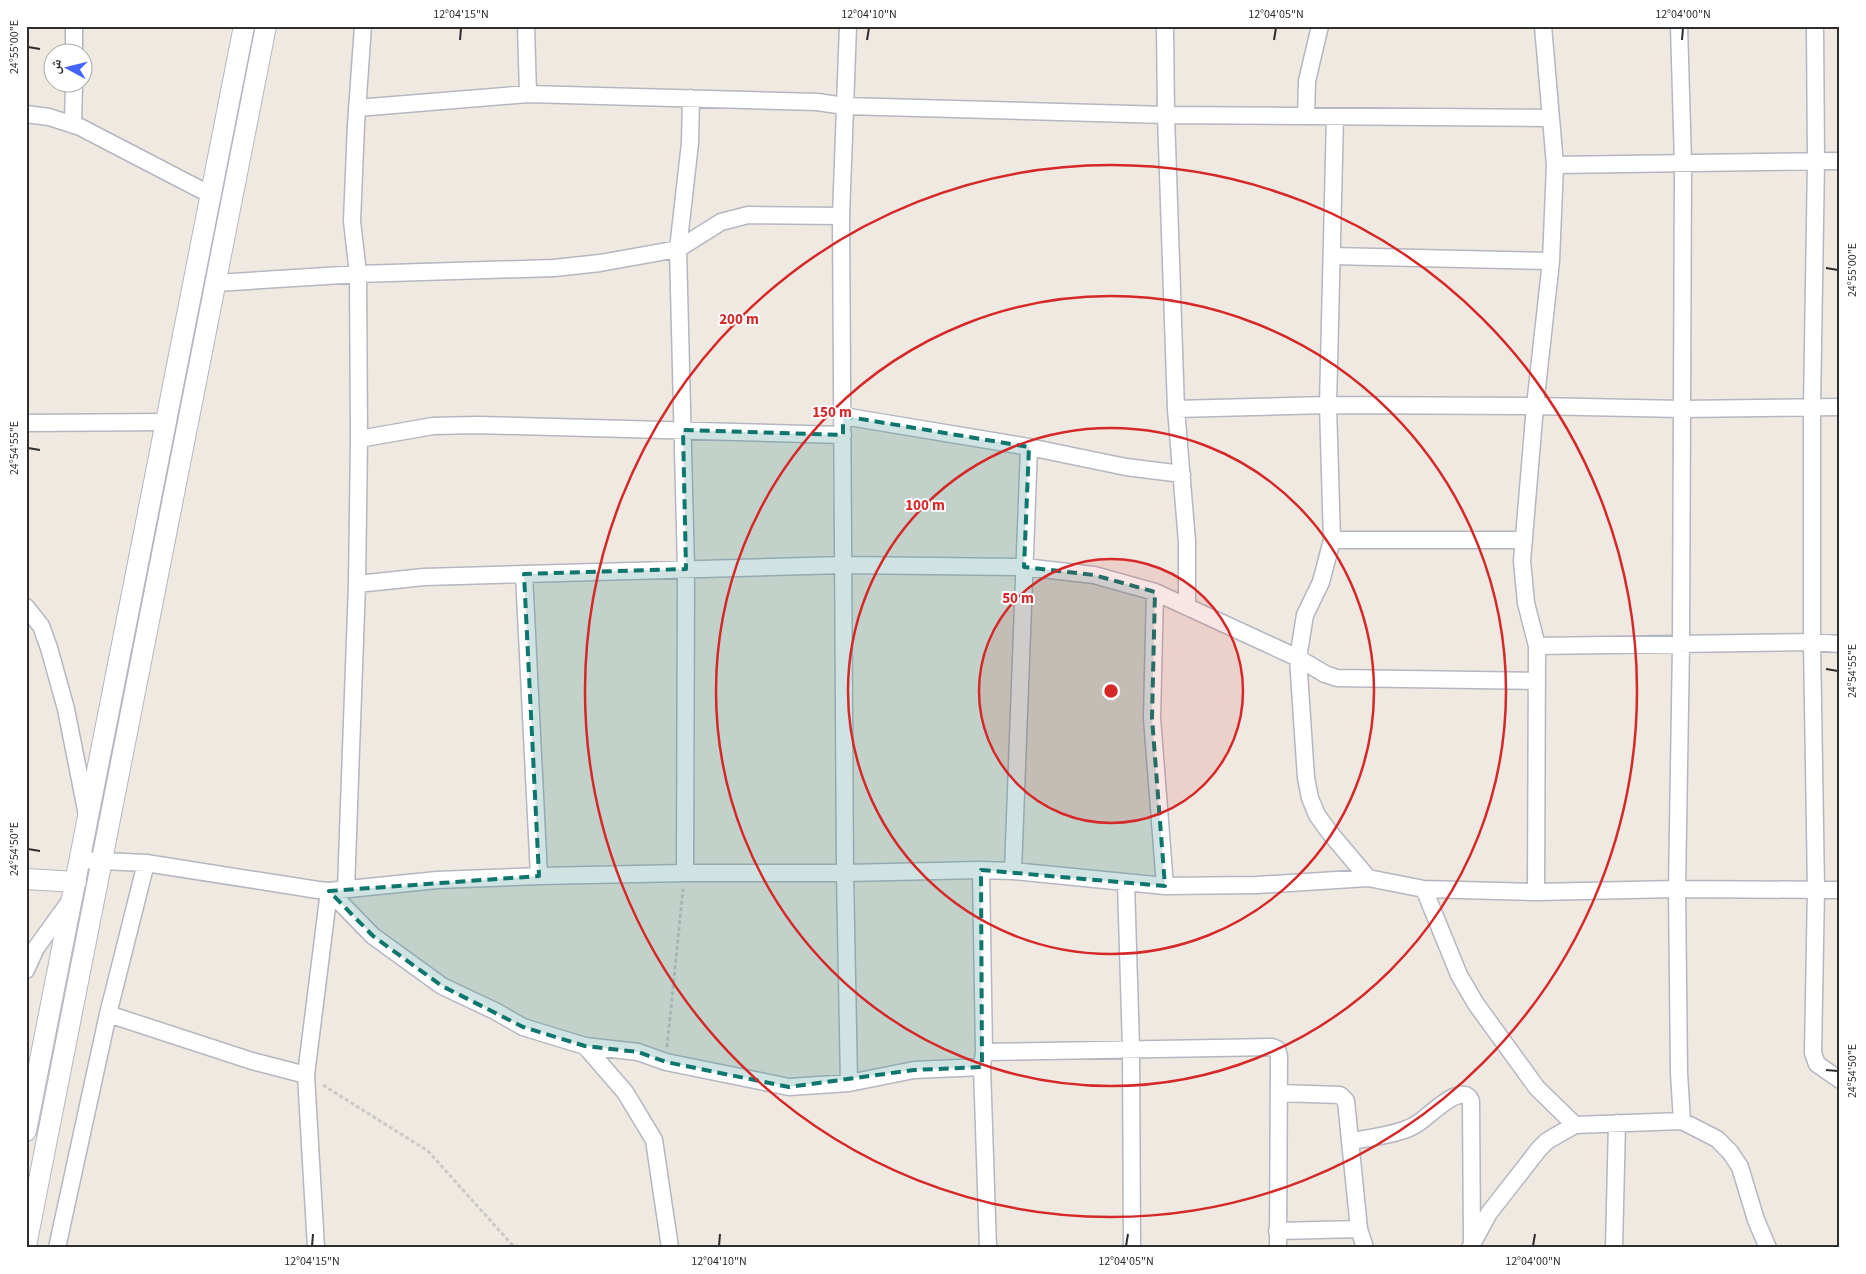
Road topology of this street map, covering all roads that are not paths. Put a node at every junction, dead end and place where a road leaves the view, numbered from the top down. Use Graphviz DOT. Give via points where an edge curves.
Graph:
graph roads {
  1 [pos="74,26"];
  2 [pos="244,26"];
  3 [pos="266,26"];
  4 [pos="363,26"];
  5 [pos="526,26"];
  6 [pos="848,26"];
  7 [pos="1166,26"];
  8 [pos="1320,26"];
  9 [pos="1543,26"];
  10 [pos="1680,26"];
  11 [pos="1815,26"];
  12 [pos="74,42"];
  13 [pos="74,92"];
  14 [pos="528,94"];
  15 [pos="691,98"];
  16 [pos="845,106"];
  17 [pos="357,108"];
  18 [pos="26,114"];
  19 [pos="1166,115"];
  20 [pos="226,116"];
  21 [pos="1306,116"];
  22 [pos="1334,117"];
  23 [pos="1550,118"];
  24 [pos="248,121"];
  25 [pos="73,125"];
  26 [pos="1816,161"];
  27 [pos="1840,161"];
  28 [pos="1683,163"];
  29 [pos="1555,165"];
  30 [pos="211,194"];
  31 [pos="841,216"];
  32 [pos="678,249"];
  33 [pos="1332,256"];
  34 [pos="1551,261"];
  35 [pos="358,274"];
  36 [pos="216,283"];
  37 [pos="1328,405"];
  38 [pos="1535,406"];
  39 [pos="1812,407"];
  40 [pos="1840,407"];
  41 [pos="1176,409"];
  42 [pos="1682,410"];
  43 [pos="843,416"];
  44 [pos="166,422"];
  45 [pos="26,423"];
  46 [pos="683,430"];
  47 [pos="843,435"];
  48 [pos="359,439"];
  49 [pos="1029,447"];
  50 [pos="1182,474"];
  51 [pos="1332,540"];
  52 [pos="1524,540"];
  53 [pos="843,565"];
  54 [pos="1024,566"];
  55 [pos="686,569"];
  56 [pos="524,574"];
  57 [pos="356,584"];
  58 [pos="1155,592"];
  59 [pos="26,607"];
  60 [pos="1187,607"];
  61 [pos="1812,642"];
  62 [pos="1840,644"];
  63 [pos="1681,645"];
  64 [pos="1537,646"];
  65 [pos="1298,658"];
  66 [pos="1536,681"];
  67 [pos="87,817"];
  68 [pos="80,860"];
  69 [pos="102,862"];
  70 [pos="146,863"];
  71 [pos="981,870"];
  72 [pos="1013,871"];
  73 [pos="685,873"];
  74 [pos="845,874"];
  75 [pos="540,876"];
  76 [pos="1368,878"];
  77 [pos="26,879"];
  78 [pos="1126,883"];
  79 [pos="1165,886"];
  80 [pos="346,889"];
  81 [pos="1424,889"];
  82 [pos="1677,889"];
  83 [pos="1816,889"];
  84 [pos="75,890"];
  85 [pos="1840,890"];
  86 [pos="329,891"];
  87 [pos="1536,892"];
  88 [pos="26,970"];
  89 [pos="108,1014"];
  90 [pos="584,1046"];
  91 [pos="1131,1048"];
  92 [pos="983,1060"];
  93 [pos="306,1075"];
  94 [pos="1840,1080"];
  95 [pos="848,1083"];
  96 [pos="1279,1093"];
  97 [pos="1682,1121"];
  98 [pos="1617,1123"];
  99 [pos="1576,1125"];
  100 [pos="26,1131"];
  101 [pos="1351,1141"];
  102 [pos="1359,1229"];
  103 [pos="1278,1240"];
  104 [pos="26,1246"];
  105 [pos="1471,1246"];
  106 [pos="57,1248"];
  107 [pos="316,1248"];
  108 [pos="670,1248"];
  109 [pos="988,1248"];
  110 [pos="1132,1248"];
  111 [pos="1365,1248"];
  112 [pos="1614,1248"];
  113 [pos="1768,1248"];
  1 -- 12 [label="street"];
  2 -- 20 [label="street"];
  3 -- 24 [label="street"];
  4 -- 17 [label="street"];
  5 -- 14 [label="street"];
  6 -- 16 [label="street"];
  7 -- 19 [label="street"];
  8 -- 21 [label="street" via="1307,81"];
  9 -- 23 [label="street"];
  10 -- 28 [label="street"];
  11 -- 26 [label="street"];
  13 -- 25 [label="street"];
  14 -- 15 [label="street"];
  14 -- 17 [label="street"];
  15 -- 16 [label="street"];
  15 -- 32 [label="street" via="690,143"];
  16 -- 19 [label="street"];
  16 -- 31 [label="street"];
  17 -- 35 [label="street" via="352,221"];
  18 -- 25 [label="street"];
  19 -- 21 [label="street"];
  19 -- 41 [label="street"];
  20 -- 24 [label="street"];
  20 -- 30 [label="street"];
  21 -- 22 [label="street"];
  22 -- 23 [label="street"];
  22 -- 33 [label="street"];
  23 -- 29 [label="street"];
  24 -- 36 [label="street"];
  25 -- 30 [label="street"];
  26 -- 27 [label="street"];
  26 -- 28 [label="street"];
  26 -- 39 [label="street"];
  28 -- 29 [label="street"];
  28 -- 42 [label="street"];
  29 -- 34 [label="street"];
  30 -- 44 [label="street"];
  31 -- 32 [label="street" via="748,215 721,222"];
  31 -- 43 [label="street"];
  32 -- 35 [label="street" via="554,268"];
  32 -- 46 [label="street"];
  33 -- 34 [label="street"];
  33 -- 37 [label="street"];
  34 -- 38 [label="street"];
  35 -- 36 [label="street"];
  35 -- 48 [label="street"];
  36 -- 69 [label="street"];
  37 -- 38 [label="street"];
  37 -- 41 [label="street"];
  37 -- 51 [label="street"];
  38 -- 42 [label="street"];
  38 -- 52 [label="street"];
  39 -- 40 [label="street"];
  39 -- 42 [label="street"];
  39 -- 61 [label="street"];
  41 -- 50 [label="street"];
  42 -- 63 [label="street"];
  43 -- 47 [label="street"];
  43 -- 49 [label="street"];
  44 -- 45 [label="street"];
  44 -- 67 [label="street"];
  46 -- 47 [label="street"];
  46 -- 48 [label="street" via="433,426"];
  46 -- 55 [label="street"];
  47 -- 53 [label="street"];
  48 -- 57 [label="street"];
  49 -- 50 [label="street" via="1126,467"];
  49 -- 54 [label="street"];
  50 -- 60 [label="street"];
  51 -- 52 [label="street"];
  51 -- 65 [label="street" via="1321,582 1305,615"];
  52 -- 64 [label="street" via="1523,580"];
  53 -- 54 [label="street"];
  53 -- 55 [label="street"];
  53 -- 74 [label="street"];
  54 -- 58 [label="street" via="1094,575"];
  54 -- 72 [label="street"];
  55 -- 56 [label="street"];
  55 -- 73 [label="street"];
  56 -- 57 [label="street" via="424,577"];
  56 -- 75 [label="street"];
  57 -- 80 [label="street"];
  58 -- 60 [label="street"];
  58 -- 79 [label="street" via="1152,718"];
  59 -- 67 [label="street" via="41,626 49,648 66,709"];
  60 -- 65 [label="street"];
  61 -- 62 [label="street"];
  61 -- 63 [label="street"];
  61 -- 83 [label="street"];
  63 -- 64 [label="street"];
  63 -- 82 [label="street"];
  64 -- 66 [label="street"];
  65 -- 66 [label="street" via="1325,674 1349,679"];
  65 -- 76 [label="street" via="1310,798 1317,816"];
  66 -- 87 [label="street"];
  67 -- 68 [label="street"];
  68 -- 69 [label="street"];
  68 -- 84 [label="street"];
  69 -- 70 [label="street"];
  69 -- 104 [label="street"];
  70 -- 86 [label="street"];
  70 -- 89 [label="street"];
  71 -- 72 [label="street"];
  71 -- 74 [label="street"];
  71 -- 92 [label="street"];
  72 -- 78 [label="street"];
  73 -- 74 [label="street"];
  73 -- 75 [label="street"];
  74 -- 95 [label="street"];
  75 -- 80 [label="street" via="437,880"];
  76 -- 79 [label="street" via="1257,885"];
  76 -- 81 [label="street"];
  77 -- 84 [label="street"];
  78 -- 79 [label="street"];
  78 -- 91 [label="street"];
  80 -- 86 [label="street"];
  81 -- 87 [label="street"];
  81 -- 99 [label="street" via="1459,975 1476,1004 1537,1088"];
  82 -- 83 [label="street"];
  82 -- 87 [label="street"];
  82 -- 97 [label="street"];
  83 -- 85 [label="street"];
  83 -- 94 [label="street" via="1813,1053 1817,1064"];
  84 -- 88 [label="street" via="36,948"];
  84 -- 100 [label="street"];
  86 -- 90 [label="street" via="373,936 442,986 524,1027"];
  86 -- 93 [label="street"];
  89 -- 93 [label="street" via="252,1061"];
  89 -- 106 [label="street"];
  90 -- 95 [label="street" via="638,1052 666,1062 790,1087"];
  90 -- 108 [label="street" via="626,1092 654,1140"];
  91 -- 92 [label="street"];
  91 -- 96 [label="street" via="1272,1046 1279,1056"];
  91 -- 110 [label="street"];
  92 -- 95 [label="street"];
  92 -- 109 [label="street"];
  93 -- 107 [label="street"];
  96 -- 101 [label="street" via="1340,1095 1346,1101"];
  96 -- 103 [label="street"];
  97 -- 98 [label="street"];
  97 -- 113 [label="street" via="1717,1139 1730,1152 1740,1167"];
  98 -- 99 [label="street"];
  98 -- 112 [label="street"];
  99 -- 105 [label="street" via="1539,1149 1489,1213"];
  101 -- 102 [label="street"];
  101 -- 105 [label="street" via="1406,1130 1445,1102 1461,1094 1469,1096"];
  102 -- 103 [label="street"];
  102 -- 111 [label="street"];
}
